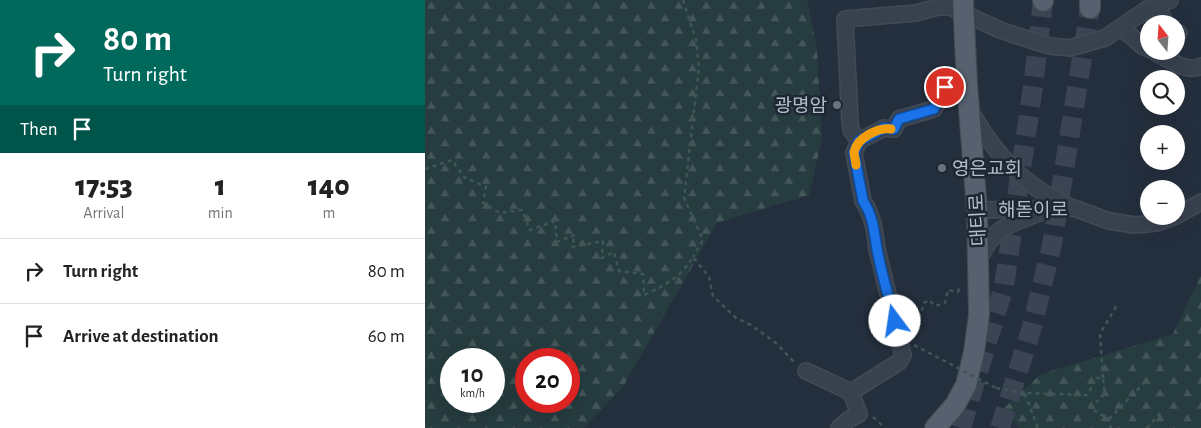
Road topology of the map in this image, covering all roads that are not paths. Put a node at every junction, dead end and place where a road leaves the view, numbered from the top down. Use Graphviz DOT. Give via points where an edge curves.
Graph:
graph roads {
  1 [pos="1164,2"];
  2 [pos="964,7"];
  3 [pos="1165,15"];
  4 [pos="1122,28"];
  5 [pos="1140,43"];
  6 [pos="1168,60"];
  7 [pos="1201,66"];
  8 [pos="967,84"];
  9 [pos="969,108"];
  10 [pos="859,141"];
  11 [pos="1201,202"];
  12 [pos="1052,208"];
  13 [pos="1074,208"];
  14 [pos="977,210"];
  15 [pos="1185,211"];
  16 [pos="1140,225"];
  17 [pos="979,265"];
  18 [pos="800,367"];
  19 [pos="851,392"];
  20 [pos="839,428"];
  21 [pos="935,428"];
  1 -- 3 [label="street"];
  1 -- 4 [label="street" via="1149,8"];
  2 -- 4 [label="street" via="1008,33 1059,48 1100,40"];
  2 -- 8 [label="main road, 대티로"];
  2 -- 10 [label="street" via="845,18 850,122 851,130"];
  4 -- 5 [label="street"];
  6 -- 7 [label="street" via="1193,69"];
  8 -- 9 [label="main road, 대티로"];
  8 -- 10 [label="street" via="945,87 934,109 899,119 894,129 884,128"];
  9 -- 13 [label="street" via="984,135 1011,166 1038,189"];
  9 -- 14 [label="main road, 대티로"];
  10 -- 19 [label="street" via="854,153 863,201 875,230 903,355 899,362"];
  11 -- 15 [label="street, 해돋이로"];
  12 -- 13 [label="street, 해돋이로"];
  12 -- 14 [label="street, 해돋이로"];
  12 -- 17 [label="street" via="1001,229 986,244"];
  13 -- 16 [label="street, 해돋이로" via="1109,221"];
  14 -- 17 [label="main road, 대티로"];
  17 -- 21 [label="main road, 대티로" via="979,315 966,385 955,405"];
  18 -- 19 [label="street"];
  19 -- 20 [label="street" via="859,414"];
}
